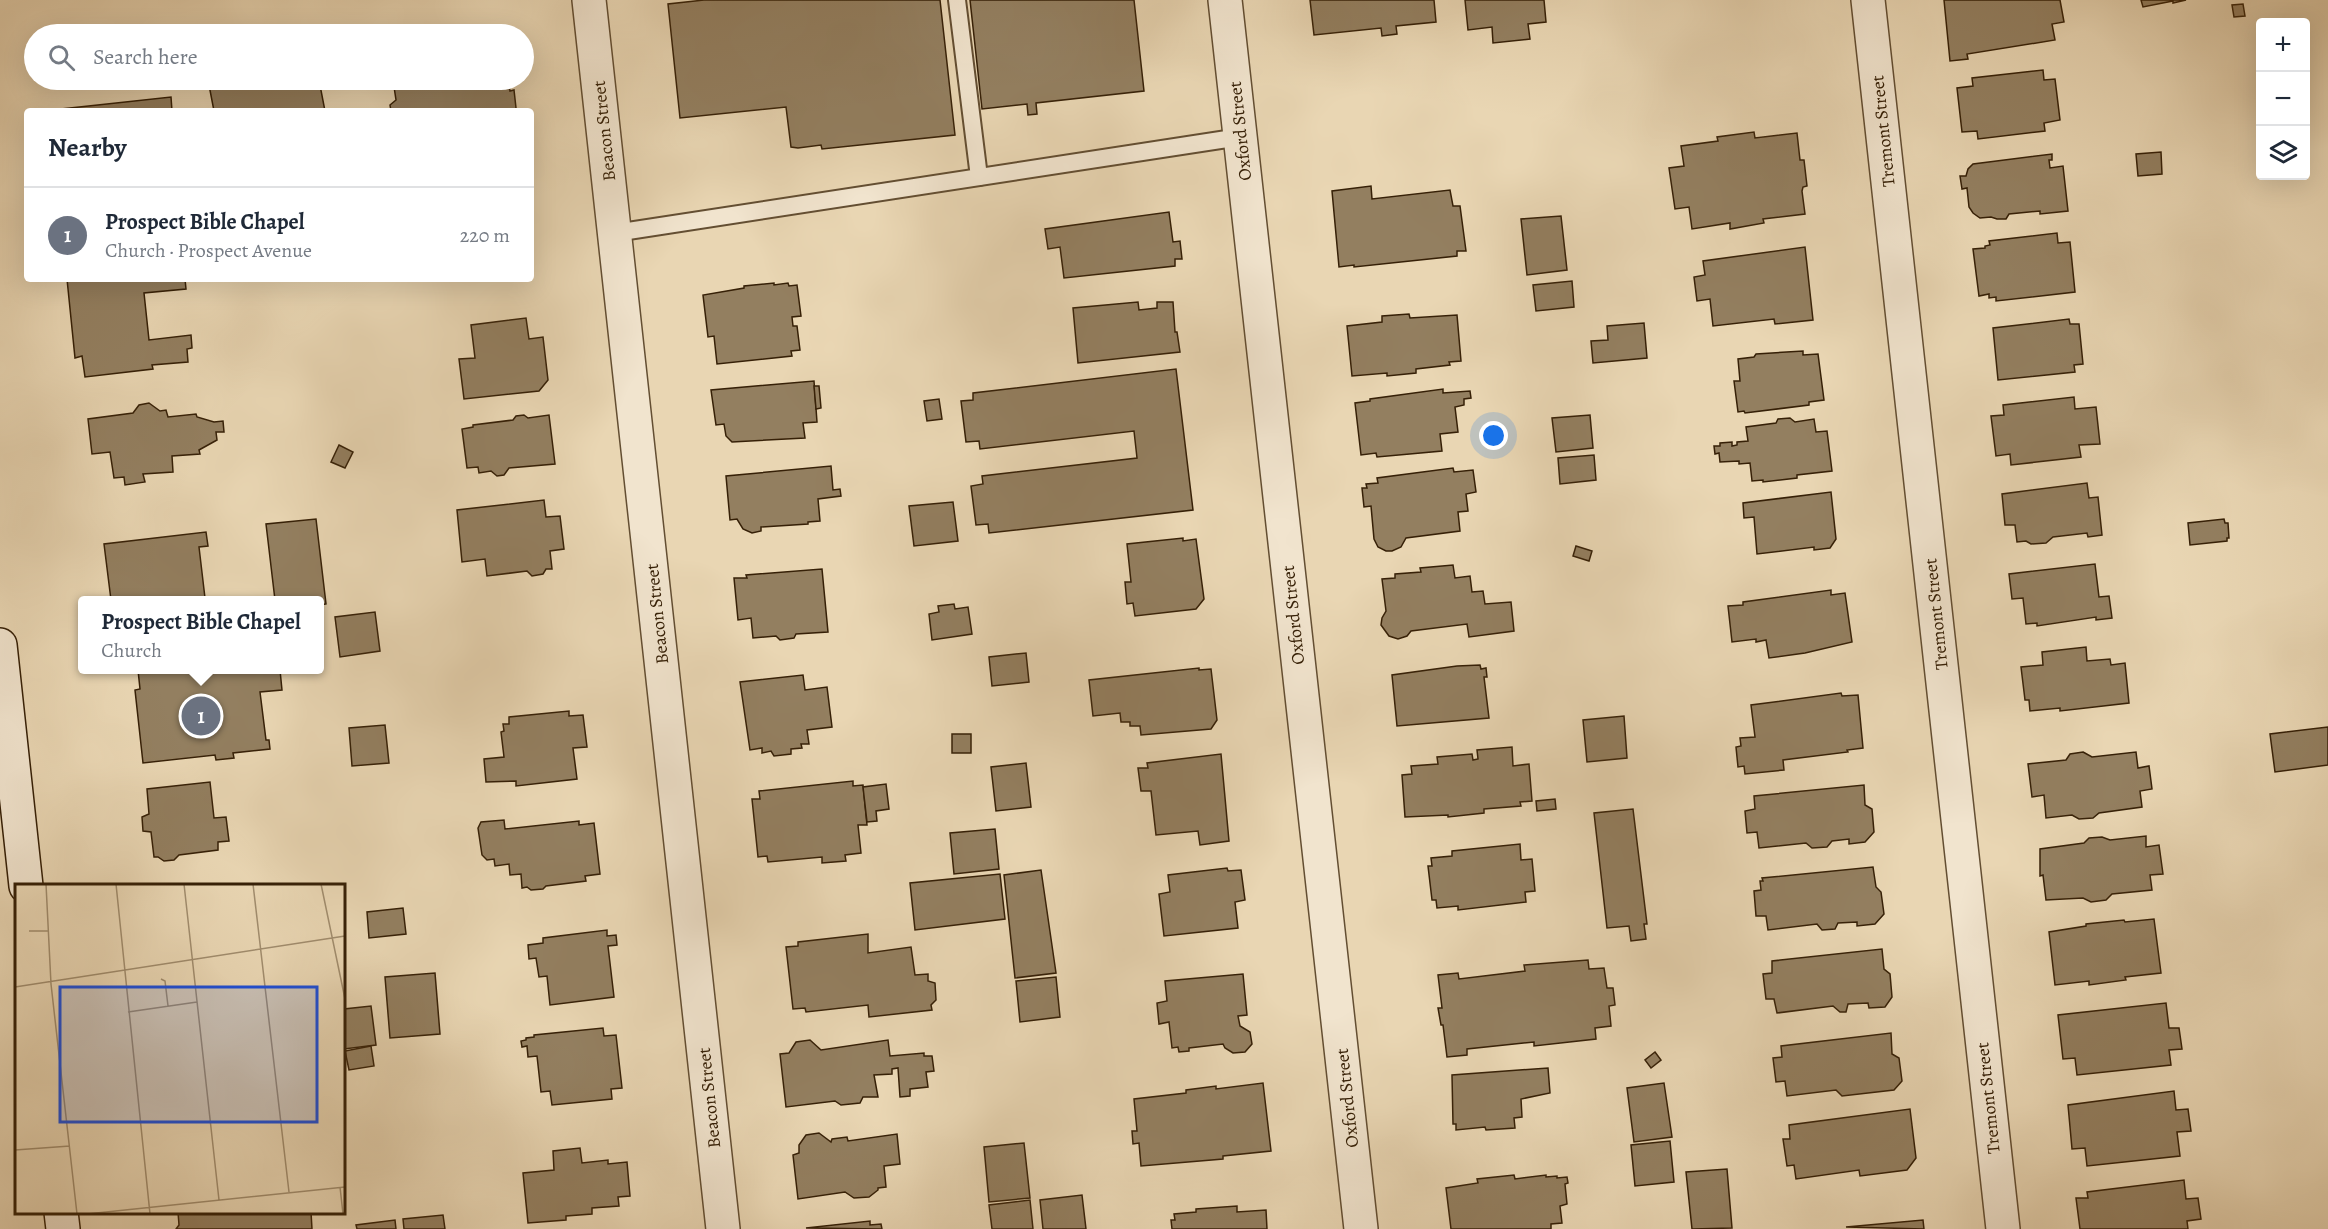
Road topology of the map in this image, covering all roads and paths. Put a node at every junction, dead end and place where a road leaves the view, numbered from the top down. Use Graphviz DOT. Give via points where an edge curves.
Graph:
graph roads {
  1 [pos="590,0"];
  2 [pos="957,0"];
  3 [pos="1225,0"];
  4 [pos="1868,0"];
  5 [pos="1240,137"];
  6 [pos="979,177"];
  7 [pos="615,233"];
  8 [pos="0,645"];
  9 [pos="26,884"];
  10 [pos="61,1214"];
  11 [pos="63,1229"];
  12 [pos="723,1229"];
  13 [pos="1361,1229"];
  14 [pos="2003,1229"];
  1 -- 7 [label="street, Beacon Street"];
  2 -- 6 [label="lane"];
  3 -- 5 [label="street, Oxford Street"];
  4 -- 14 [label="street, Tremont Street"];
  5 -- 6 [label="lane"];
  5 -- 13 [label="street, Oxford Street"];
  6 -- 7 [label="lane"];
  7 -- 12 [label="street, Beacon Street"];
  8 -- 9 [label="street"];
  10 -- 11 [label="street"];
}
